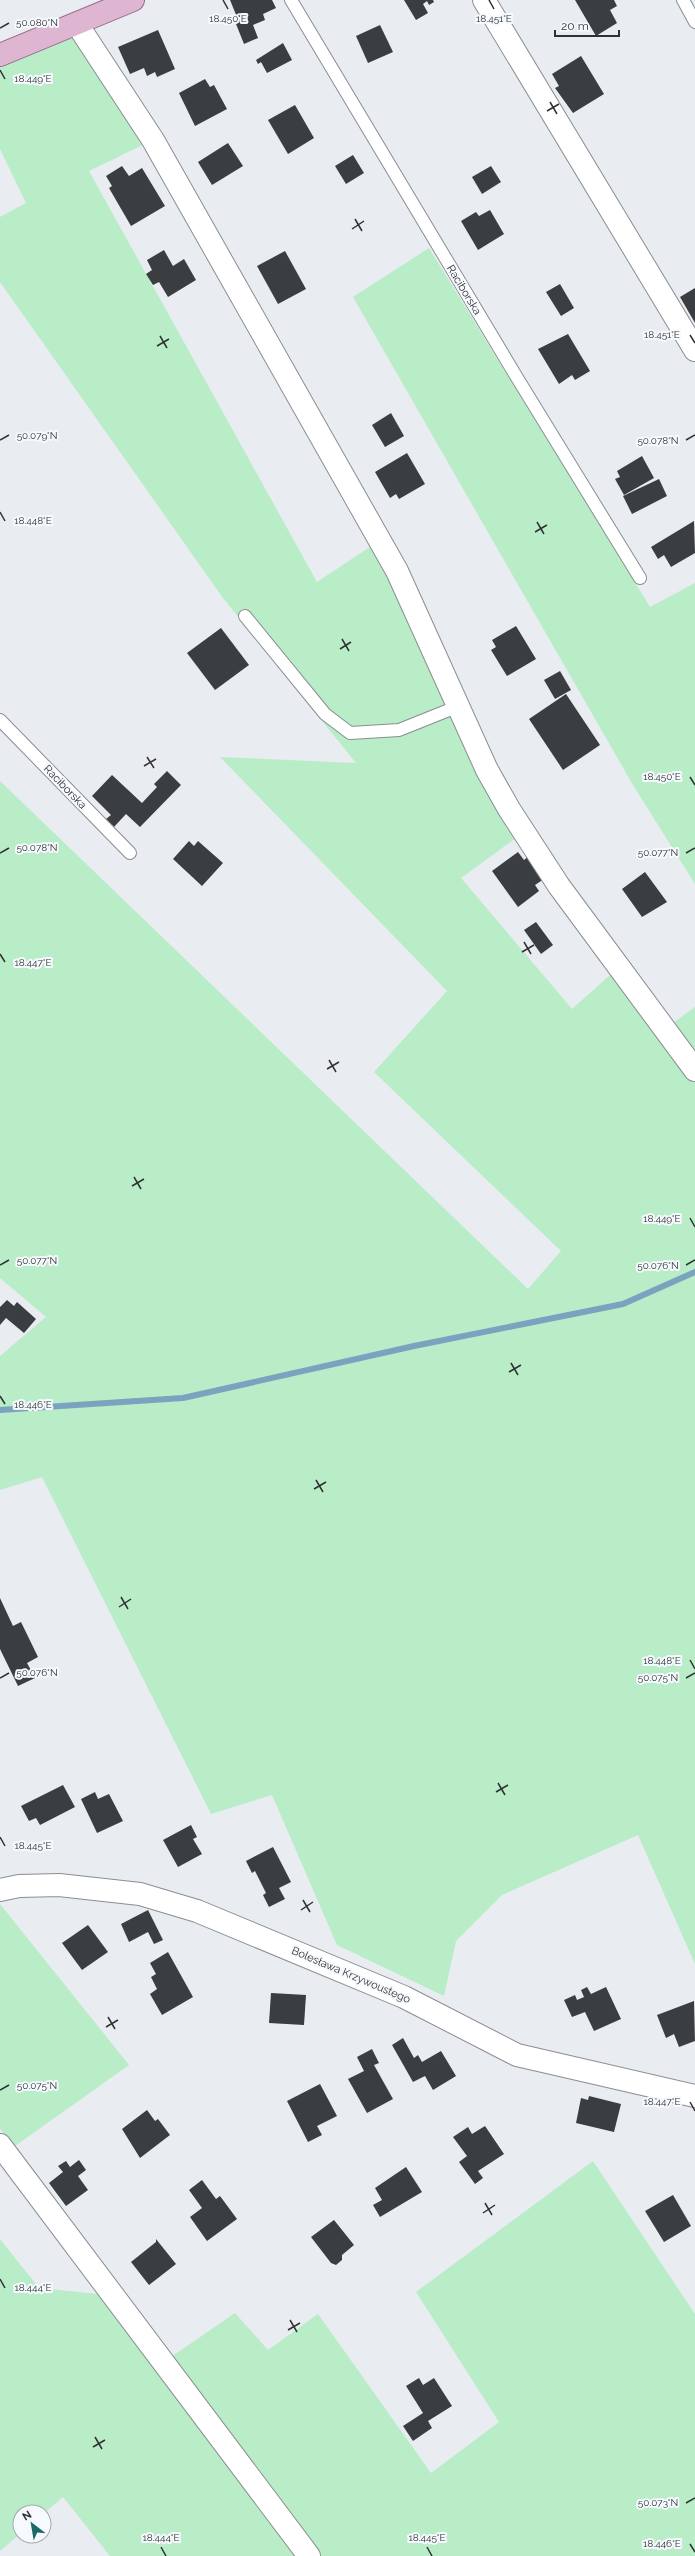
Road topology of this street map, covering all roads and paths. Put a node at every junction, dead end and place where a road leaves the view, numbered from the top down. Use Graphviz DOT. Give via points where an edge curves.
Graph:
graph roads {
  1 [pos="133,0"];
  2 [pos="291,0"];
  3 [pos="484,0"];
  4 [pos="683,0"];
  5 [pos="695,22"];
  6 [pos="77,24"];
  7 [pos="0,55"];
  8 [pos="695,350"];
  9 [pos="640,578"];
  10 [pos="245,616"];
  11 [pos="459,706"];
  12 [pos="0,720"];
  13 [pos="130,853"];
  14 [pos="695,1070"];
  15 [pos="0,1890"];
  16 [pos="695,2096"];
  17 [pos="0,2145"];
  18 [pos="309,2556"];
  1 -- 6 [label="main road"];
  2 -- 9 [label="lane, Raciborska"];
  3 -- 8 [label="street"];
  4 -- 5 [label="lane"];
  6 -- 7 [label="main road"];
  6 -- 11 [label="street" via="153,140 397,571"];
  10 -- 11 [label="lane" via="325,714 350,733 399,730"];
  11 -- 14 [label="street" via="487,770 508,809 559,886"];
  12 -- 13 [label="lane, Raciborska"];
  15 -- 16 [label="street, Bolesława Krzywoustego" via="19,1886 59,1885 147,1896 197,1911 404,1997 517,2054"];
  17 -- 18 [label="street"];
}
